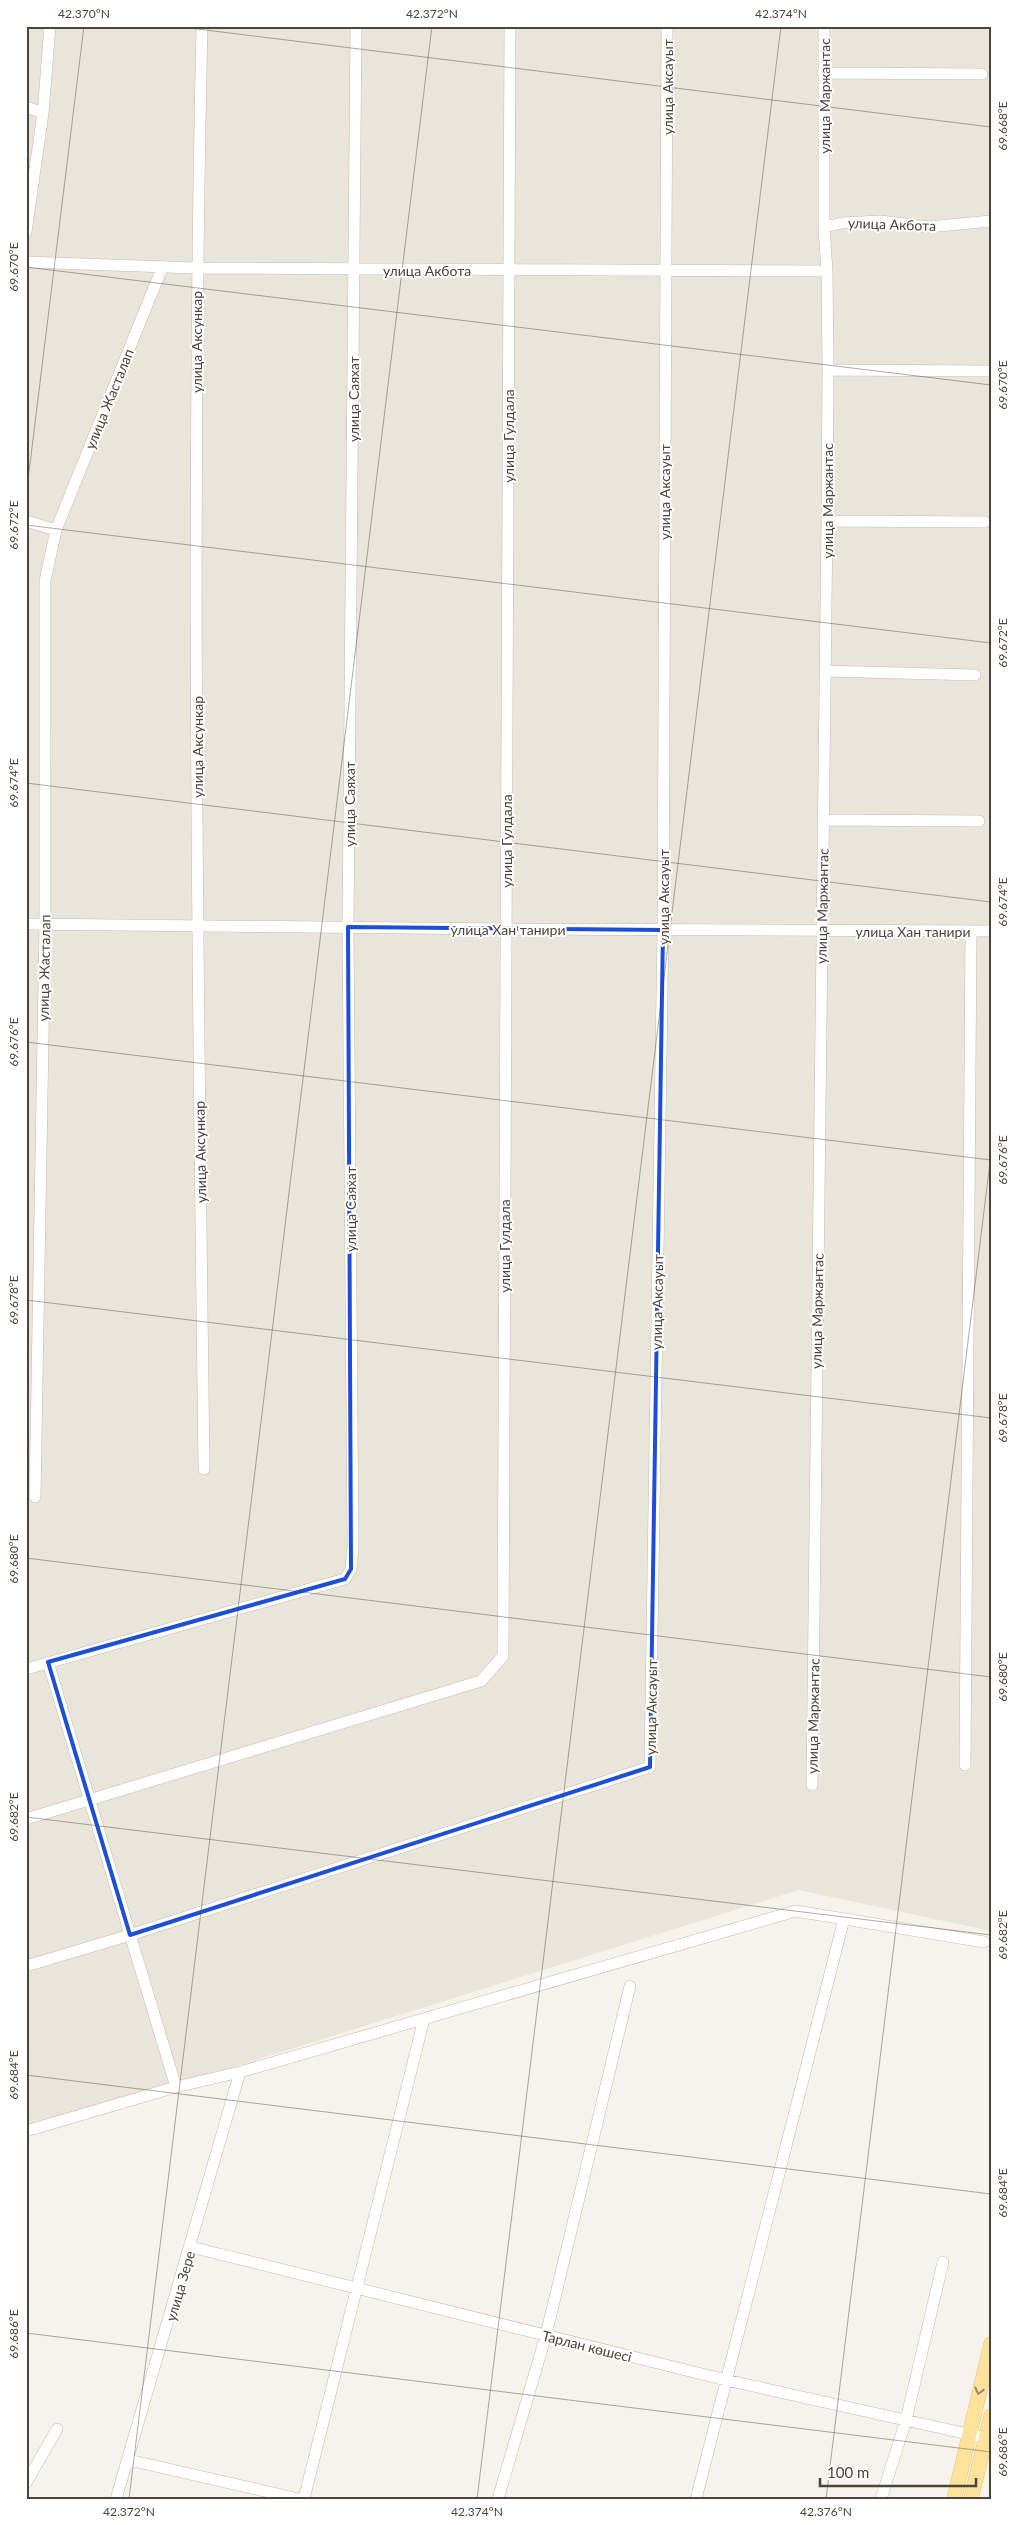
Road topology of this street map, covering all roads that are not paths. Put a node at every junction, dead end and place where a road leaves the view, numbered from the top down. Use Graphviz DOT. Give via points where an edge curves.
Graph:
graph roads {
  1 [pos="50,26"];
  2 [pos="202,26"];
  3 [pos="356,26"];
  4 [pos="510,26"];
  5 [pos="667,26"];
  6 [pos="824,26"];
  7 [pos="823,72"];
  8 [pos="982,74"];
  9 [pos="26,107"];
  10 [pos="43,113"];
  11 [pos="991,221"];
  12 [pos="824,227"];
  13 [pos="26,232"];
  14 [pos="26,262"];
  15 [pos="162,268"];
  16 [pos="196,268"];
  17 [pos="354,269"];
  18 [pos="509,270"];
  19 [pos="665,271"];
  20 [pos="827,271"];
  21 [pos="828,370"];
  22 [pos="987,371"];
  23 [pos="26,521"];
  24 [pos="827,521"];
  25 [pos="985,522"];
  26 [pos="56,530"];
  27 [pos="825,671"];
  28 [pos="975,675"];
  29 [pos="824,820"];
  30 [pos="979,821"];
  31 [pos="26,924"];
  32 [pos="45,924"];
  33 [pos="197,925"];
  34 [pos="348,927"];
  35 [pos="506,930"];
  36 [pos="663,930"];
  37 [pos="821,930"];
  38 [pos="971,931"];
  39 [pos="991,931"];
  40 [pos="204,1469"];
  41 [pos="35,1498"];
  42 [pos="48,1662"];
  43 [pos="26,1669"];
  44 [pos="965,1765"];
  45 [pos="812,1786"];
  46 [pos="89,1800"];
  47 [pos="26,1819"];
  48 [pos="844,1919"];
  49 [pos="130,1936"];
  50 [pos="984,1942"];
  51 [pos="26,1966"];
  52 [pos="630,1986"];
  53 [pos="424,2019"];
  54 [pos="240,2072"];
  55 [pos="176,2087"];
  56 [pos="26,2131"];
  57 [pos="191,2247"];
  58 [pos="943,2262"];
  59 [pos="356,2288"];
  60 [pos="546,2335"];
  61 [pos="991,2344"];
  62 [pos="726,2380"];
  63 [pos="991,2416"];
  64 [pos="906,2420"];
  65 [pos="57,2429"];
  66 [pos="969,2434"];
  67 [pos="986,2438"];
  68 [pos="129,2460"];
  69 [pos="26,2483"];
  70 [pos="116,2499"];
  71 [pos="299,2499"];
  72 [pos="304,2499"];
  73 [pos="498,2499"];
  74 [pos="696,2499"];
  75 [pos="881,2499"];
  76 [pos="954,2499"];
  77 [pos="971,2499"];
  1 -- 10 [label="street"];
  2 -- 16 [label="street, улица Аксункар"];
  3 -- 17 [label="street, улица Саяхат"];
  4 -- 18 [label="street, улица Гулдала"];
  5 -- 19 [label="street, улица Аксауыт"];
  6 -- 7 [label="street, улица Маржантас"];
  7 -- 8 [label="street"];
  7 -- 12 [label="street, улица Маржантас"];
  9 -- 10 [label="street"];
  10 -- 13 [label="street"];
  11 -- 12 [label="street, улица Акбота" via="928,227 880,221"];
  12 -- 20 [label="street, улица Маржантас"];
  14 -- 15 [label="street, улица Акбота"];
  15 -- 16 [label="street, улица Акбота"];
  15 -- 26 [label="street, улица Жасталап"];
  16 -- 17 [label="street, улица Акбота"];
  16 -- 33 [label="street, улица Аксункар"];
  17 -- 18 [label="street, улица Акбота"];
  17 -- 34 [label="street, улица Саяхат"];
  18 -- 19 [label="street, улица Акбота"];
  18 -- 35 [label="street, улица Гулдала"];
  19 -- 20 [label="street, улица Акбота"];
  19 -- 36 [label="street, улица Аксауыт"];
  20 -- 21 [label="street, улица Маржантас"];
  21 -- 22 [label="street"];
  21 -- 24 [label="street, улица Маржантас"];
  23 -- 26 [label="street"];
  24 -- 25 [label="street"];
  24 -- 27 [label="street, улица Маржантас"];
  26 -- 32 [label="street, улица Жасталап" via="45,581"];
  27 -- 28 [label="street"];
  27 -- 29 [label="street, улица Маржантас"];
  29 -- 30 [label="street"];
  29 -- 37 [label="street, улица Маржантас"];
  31 -- 32 [label="street, улица Хан танири"];
  32 -- 33 [label="street, улица Хан танири"];
  32 -- 41 [label="street, улица Жасталап"];
  33 -- 34 [label="street, улица Хан танири"];
  33 -- 40 [label="street, улица Аксункар"];
  34 -- 35 [label="street, улица Хан танири"];
  34 -- 42 [label="street, улица Саяхат" via="351,1569 345,1579"];
  35 -- 36 [label="street, улица Хан танири"];
  35 -- 46 [label="street, улица Гулдала" via="503,1656 481,1681"];
  36 -- 37 [label="street, улица Хан танири"];
  36 -- 49 [label="street, улица Аксауыт" via="650,1767"];
  37 -- 38 [label="street, улица Хан танири"];
  37 -- 45 [label="street, улица Маржантас"];
  38 -- 39 [label="street, улица Хан танири"];
  38 -- 44 [label="street"];
  42 -- 43 [label="street"];
  42 -- 46 [label="street"];
  46 -- 47 [label="street"];
  46 -- 49 [label="street"];
  48 -- 50 [label="street"];
  48 -- 53 [label="street" via="796,1911"];
  48 -- 62 [label="street"];
  49 -- 51 [label="street"];
  49 -- 55 [label="street"];
  52 -- 60 [label="street"];
  53 -- 54 [label="street"];
  53 -- 59 [label="street"];
  54 -- 55 [label="street"];
  54 -- 57 [label="street, улица Зере"];
  55 -- 56 [label="street"];
  57 -- 59 [label="street, Тарлан көшесі"];
  57 -- 68 [label="street, улица Зере"];
  58 -- 64 [label="street"];
  59 -- 60 [label="street, Тарлан көшесі"];
  59 -- 72 [label="street"];
  60 -- 62 [label="street, Тарлан көшесі"];
  60 -- 73 [label="street"];
  61 -- 66 [label="main road, one-way"];
  62 -- 64 [label="street, Тарлан көшесі"];
  62 -- 74 [label="street"];
  63 -- 67 [label="main road"];
  64 -- 66 [label="street, Тарлан көшесі"];
  64 -- 75 [label="street"];
  65 -- 69 [label="street"];
  66 -- 67 [label="street, Тарлан көшесі"];
  66 -- 76 [label="main road"];
  67 -- 77 [label="main road"];
  68 -- 70 [label="street, улица Зере"];
  68 -- 71 [label="street"];
}
